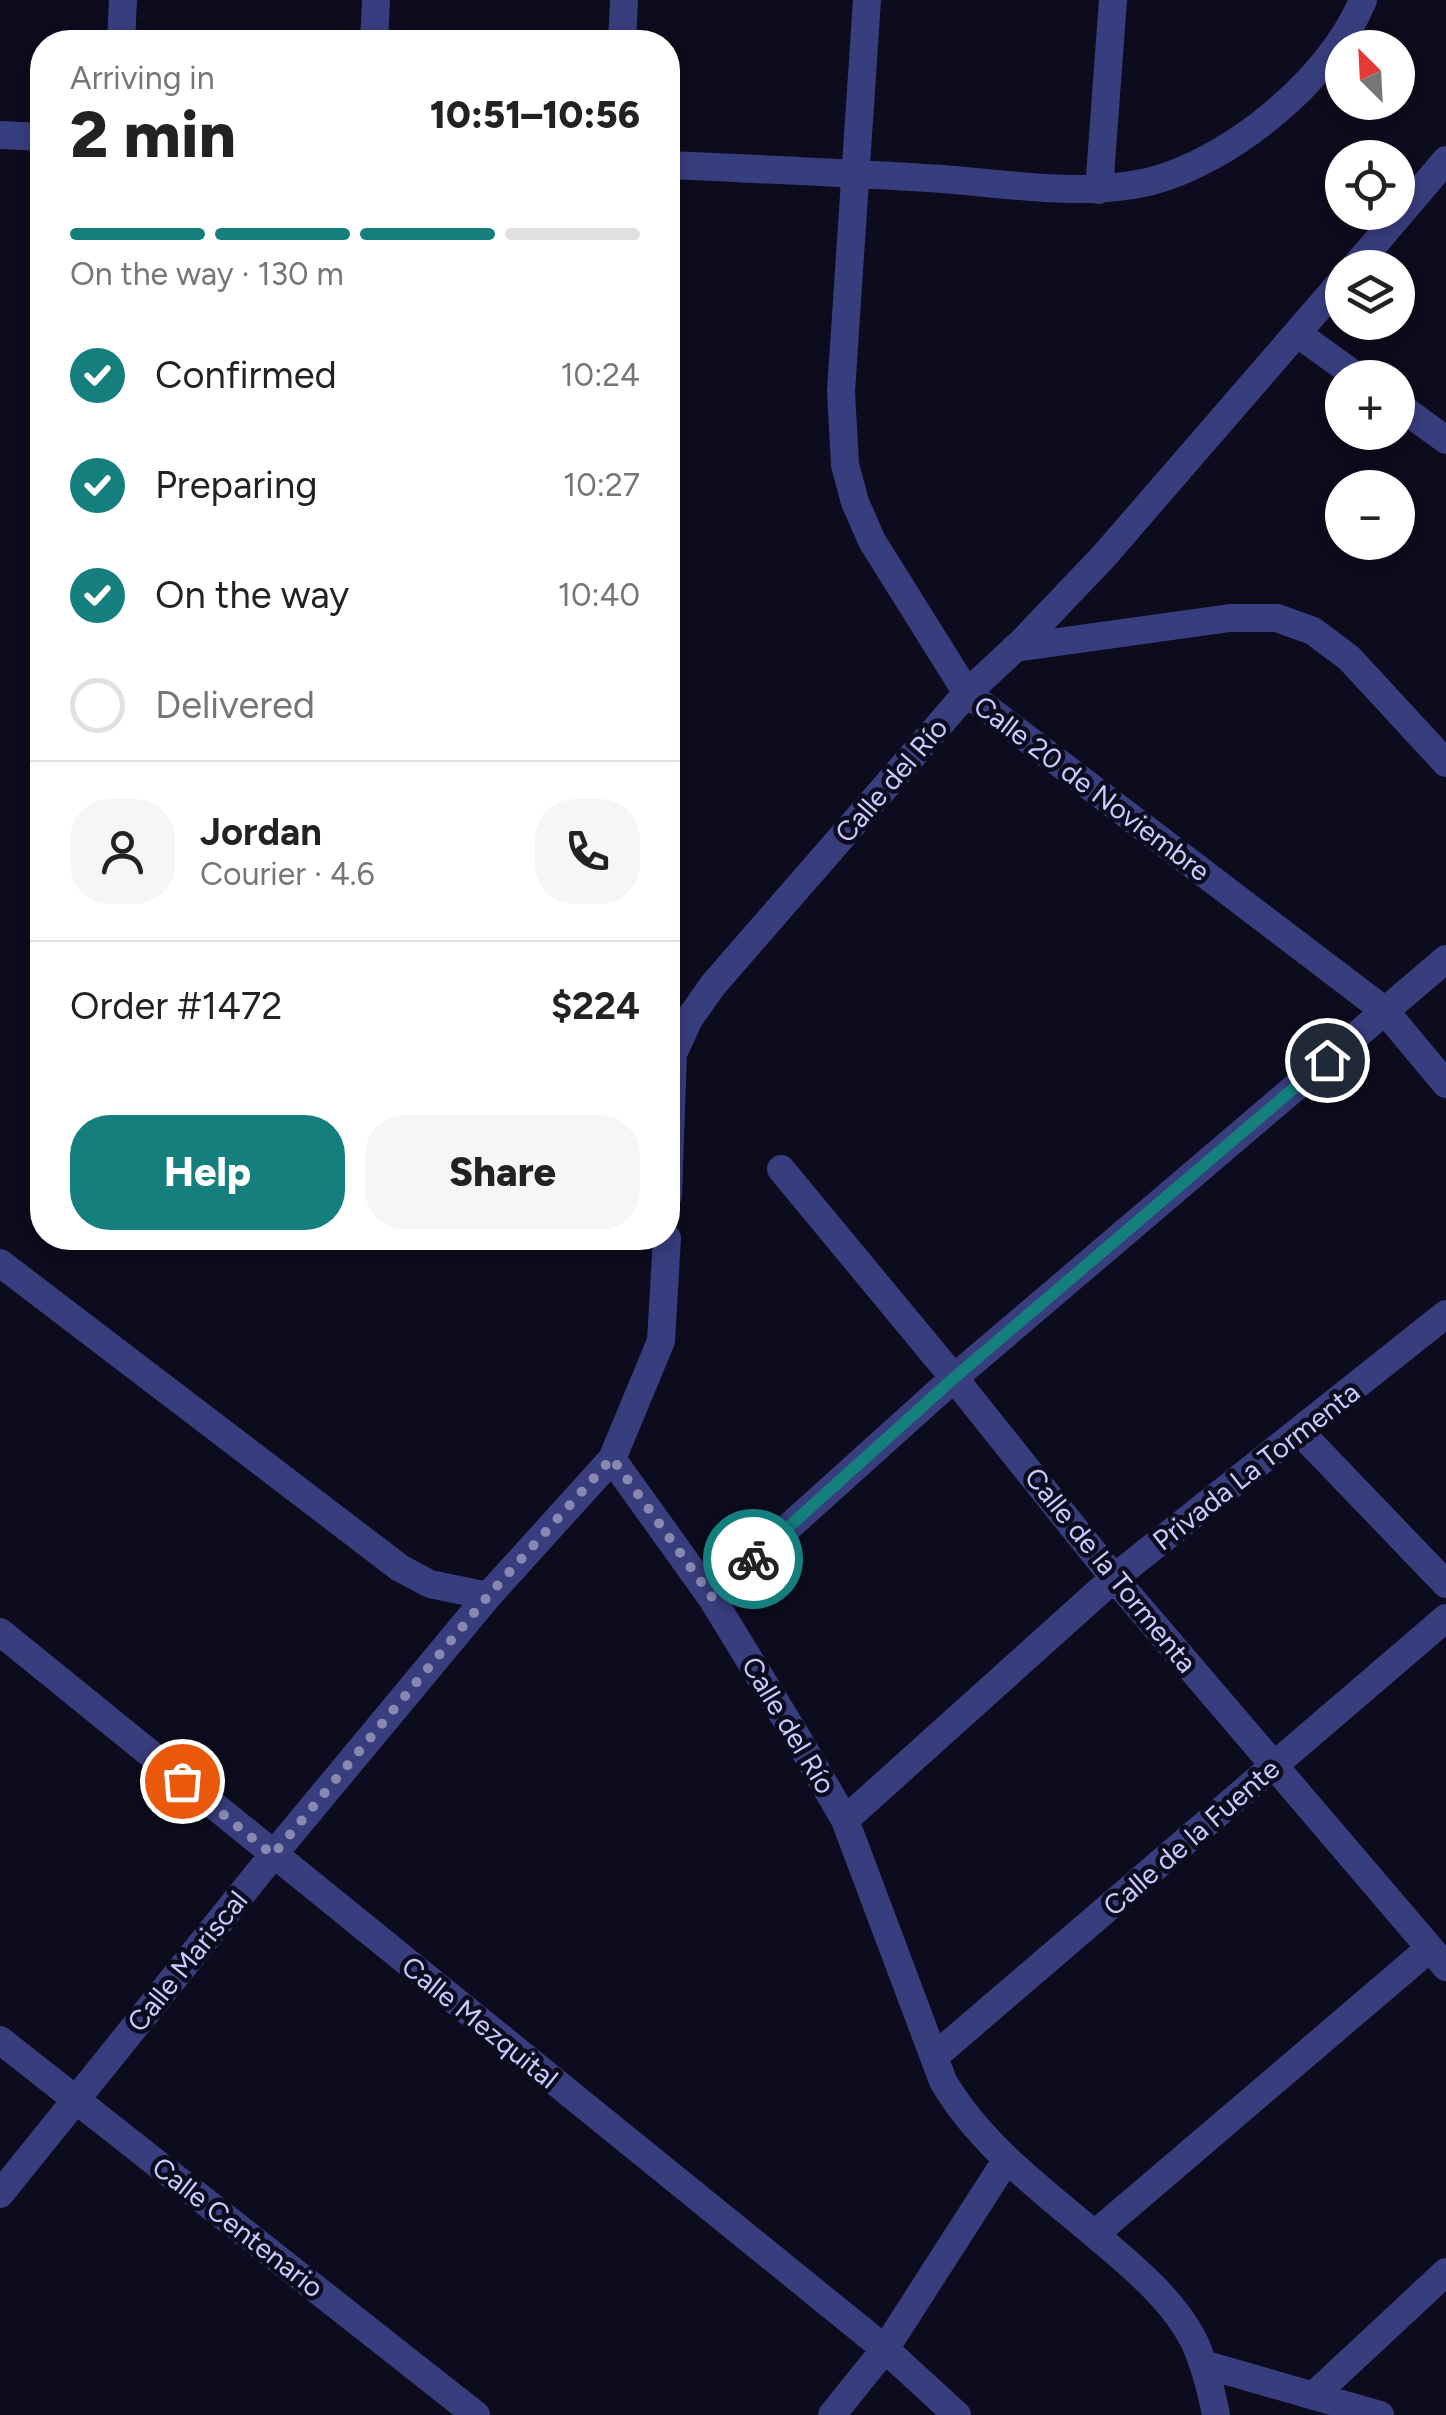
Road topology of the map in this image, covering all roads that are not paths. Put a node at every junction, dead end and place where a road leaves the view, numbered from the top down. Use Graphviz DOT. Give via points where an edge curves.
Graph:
graph roads {
  1 [pos="123,0"];
  2 [pos="376,0"];
  3 [pos="624,0"];
  4 [pos="867,0"];
  5 [pos="1113,0"];
  6 [pos="1363,0"];
  7 [pos="121,30"];
  8 [pos="375,30"];
  9 [pos="623,30"];
  10 [pos="0,135"];
  11 [pos="30,136"];
  12 [pos="1446,160"];
  13 [pos="680,166"];
  14 [pos="856,174"];
  15 [pos="1099,190"];
  16 [pos="1369,250"];
  17 [pos="1325,302"];
  18 [pos="1298,334"];
  19 [pos="1333,360"];
  20 [pos="1415,417"];
  21 [pos="1446,440"];
  22 [pos="1015,648"];
  23 [pos="968,693"];
  24 [pos="1446,763"];
  25 [pos="1446,959"];
  26 [pos="1385,1010"];
  27 [pos="680,1040"];
  28 [pos="1446,1084"];
  29 [pos="781,1169"];
  30 [pos="665,1250"];
  31 [pos="0,1263"];
  32 [pos="1446,1314"];
  33 [pos="954,1378"];
  34 [pos="1299,1432"];
  35 [pos="612,1458"];
  36 [pos="1114,1578"];
  37 [pos="1446,1584"];
  38 [pos="488,1596"];
  39 [pos="712,1597"];
  40 [pos="1446,1618"];
  41 [pos="0,1632"];
  42 [pos="1274,1766"];
  43 [pos="845,1820"];
  44 [pos="273,1855"];
  45 [pos="1438,1958"];
  46 [pos="0,2040"];
  47 [pos="935,2056"];
  48 [pos="76,2099"];
  49 [pos="1008,2159"];
  50 [pos="0,2194"];
  51 [pos="1095,2234"];
  52 [pos="1446,2272"];
  53 [pos="884,2349"];
  54 [pos="1202,2364"];
  55 [pos="1313,2396"];
  56 [pos="476,2415"];
  57 [pos="832,2415"];
  58 [pos="958,2415"];
  59 [pos="1216,2415"];
  60 [pos="1380,2415"];
  1 -- 7 [label="street"];
  2 -- 8 [label="street"];
  3 -- 9 [label="street"];
  4 -- 14 [label="street, Calle 20 de Noviembre"];
  5 -- 15 [label="street"];
  6 -- 15 [label="street" via="1310,80 1231,145 1150,181"];
  10 -- 11 [label="street"];
  12 -- 16 [label="street"];
  13 -- 14 [label="street"];
  14 -- 15 [label="street"];
  14 -- 23 [label="street, Calle 20 de Noviembre" via="842,391 845,465 872,542"];
  17 -- 18 [label="street, Calle del Río"];
  18 -- 19 [label="street"];
  18 -- 22 [label="street, Calle del Río"];
  20 -- 21 [label="street"];
  22 -- 23 [label="street, Calle del Río"];
  22 -- 24 [label="street" via="1230,618 1277,618 1313,632 1348,658"];
  23 -- 26 [label="street, Calle 20 de Noviembre"];
  23 -- 27 [label="street, Calle del Río" via="712,986"];
  25 -- 26 [label="street"];
  26 -- 28 [label="street, Calle 20 de Noviembre"];
  26 -- 33 [label="street"];
  29 -- 33 [label="street, Calle de la Tormenta"];
  30 -- 35 [label="street" via="661,1341"];
  31 -- 38 [label="street" via="400,1568 430,1584"];
  32 -- 34 [label="street, Privada La Tormenta"];
  33 -- 36 [label="street, Calle de la Tormenta"];
  33 -- 39 [label="street"];
  34 -- 36 [label="street, Privada La Tormenta"];
  34 -- 37 [label="street"];
  35 -- 38 [label="street, Calle Mariscal"];
  35 -- 39 [label="street, Calle del Río"];
  36 -- 42 [label="street, Calle de la Tormenta"];
  36 -- 43 [label="street, Privada La Tormenta"];
  38 -- 44 [label="street, Calle Mariscal"];
  39 -- 43 [label="street, Calle del Río"];
  40 -- 42 [label="street, Calle de la Fuente"];
  41 -- 44 [label="street, Calle Mezquital"];
  42 -- 45 [label="street, Calle de la Tormenta"];
  42 -- 47 [label="street, Calle de la Fuente"];
  43 -- 47 [label="street, Calle del Río"];
  44 -- 48 [label="street, Calle Mariscal"];
  44 -- 53 [label="street, Calle Mezquital"];
  45 -- 51 [label="street"];
  46 -- 48 [label="street, Calle Centenario"];
  47 -- 49 [label="street, Calle del Río" via="960,2110"];
  48 -- 50 [label="street, Calle Mariscal"];
  48 -- 56 [label="street, Calle Centenario"];
  49 -- 51 [label="street, Calle del Río"];
  49 -- 53 [label="street"];
  51 -- 54 [label="street, Calle del Río" via="1172,2308"];
  52 -- 55 [label="street"];
  53 -- 57 [label="street"];
  53 -- 58 [label="street, Calle Mezquital"];
  54 -- 55 [label="street"];
  54 -- 59 [label="street, Calle del Río"];
  55 -- 60 [label="street"];
}
